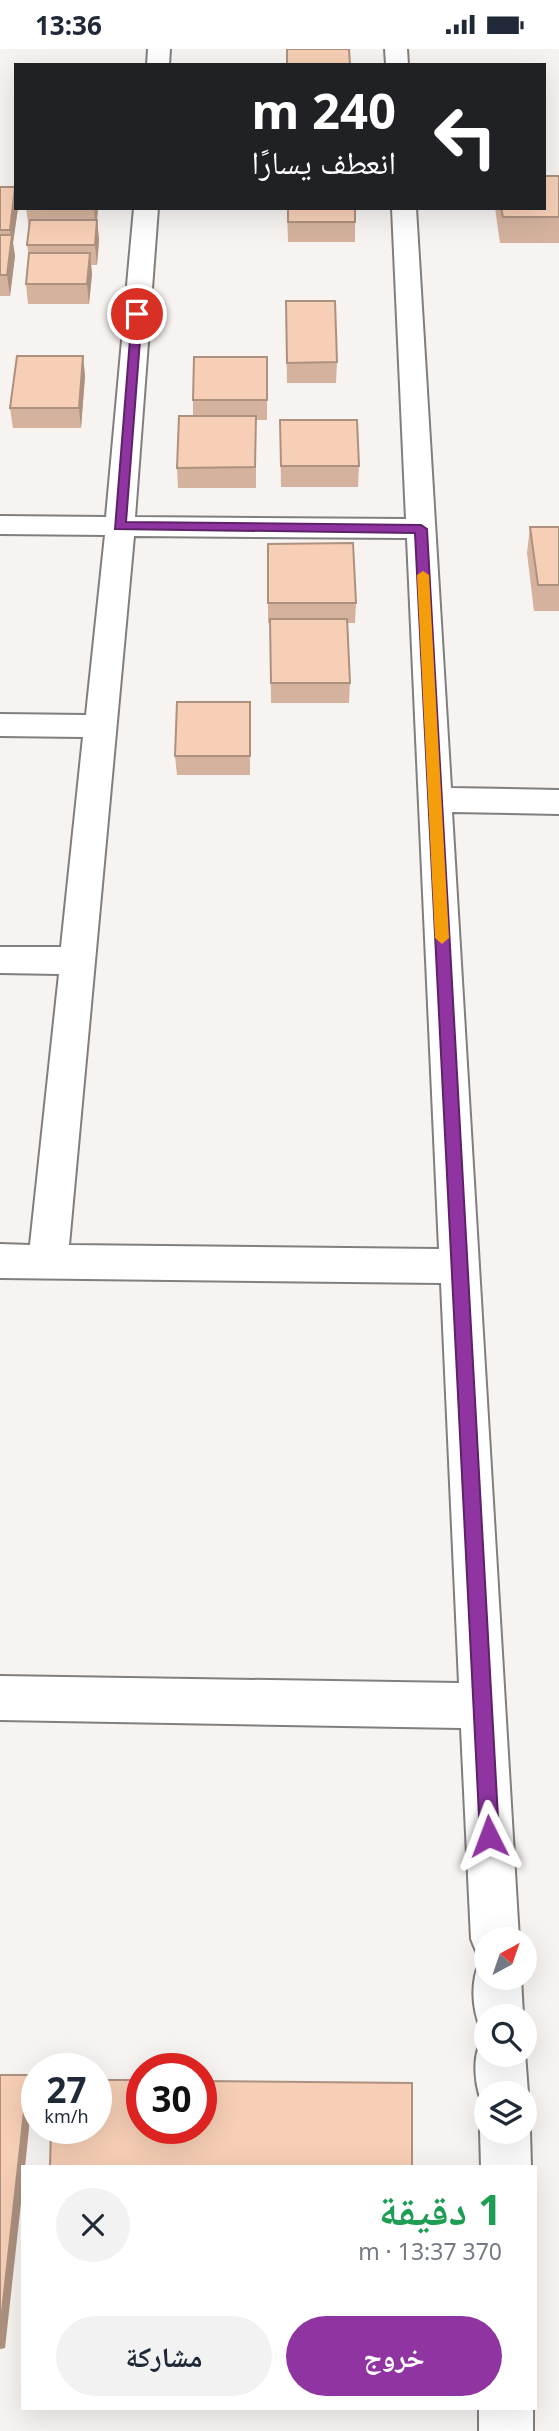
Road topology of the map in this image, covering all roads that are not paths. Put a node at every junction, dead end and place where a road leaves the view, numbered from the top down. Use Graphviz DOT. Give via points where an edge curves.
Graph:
graph roads {
  1 [pos="146,210"];
  2 [pos="404,210"];
  3 [pos="0,525"];
  4 [pos="120,526"];
  5 [pos="421,529"];
  6 [pos="0,725"];
  7 [pos="100,726"];
  8 [pos="435,800"];
  9 [pos="559,803"];
  10 [pos="0,960"];
  11 [pos="77,961"];
  12 [pos="0,1261"];
  13 [pos="48,1261"];
  14 [pos="460,1266"];
  15 [pos="0,1698"];
  16 [pos="482,1706"];
  17 [pos="494,1927"];
  18 [pos="505,2144"];
  19 [pos="506,2165"];
  20 [pos="506,2410"];
  21 [pos="506,2431"];
  1 -- 4 [label="street"];
  2 -- 5 [label="street"];
  3 -- 4 [label="street"];
  4 -- 5 [label="street"];
  4 -- 7 [label="street"];
  5 -- 8 [label="street"];
  6 -- 7 [label="street"];
  7 -- 11 [label="street"];
  8 -- 9 [label="street"];
  8 -- 14 [label="street"];
  10 -- 11 [label="street"];
  11 -- 13 [label="street"];
  12 -- 13 [label="street"];
  13 -- 14 [label="street"];
  14 -- 16 [label="street"];
  15 -- 16 [label="street"];
  16 -- 17 [label="street"];
  18 -- 19 [label="street"];
  20 -- 21 [label="street"];
}
